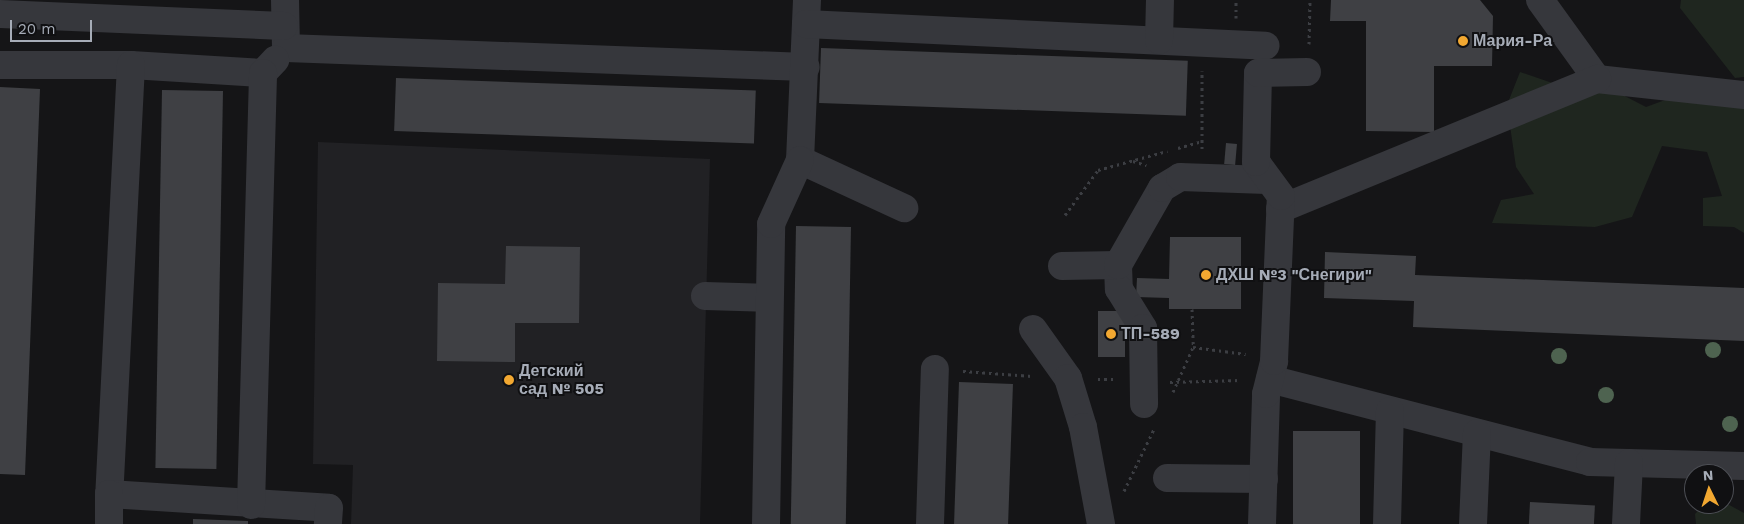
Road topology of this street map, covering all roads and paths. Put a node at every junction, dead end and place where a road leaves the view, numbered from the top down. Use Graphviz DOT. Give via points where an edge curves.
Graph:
graph roads {
  1 [pos="1160,0"];
  2 [pos="1310,0"];
  3 [pos="1540,0"];
  4 [pos="215,11"];
  5 [pos="807,12"];
  6 [pos="0,14"];
  7 [pos="285,25"];
  8 [pos="1159,40"];
  9 [pos="1202,43"];
  10 [pos="131,65"];
  11 [pos="0,66"];
  12 [pos="806,67"];
  13 [pos="1307,72"];
  14 [pos="263,73"];
  15 [pos="1258,73"];
  16 [pos="1597,79"];
  17 [pos="1744,95"];
  18 [pos="1202,141"];
  19 [pos="800,160"];
  20 [pos="1267,180"];
  21 [pos="1202,189"];
  22 [pos="904,208"];
  23 [pos="1280,209"];
  24 [pos="1064,215"];
  25 [pos="1118,265"];
  26 [pos="1062,266"];
  27 [pos="705,296"];
  28 [pos="769,298"];
  29 [pos="1192,309"];
  30 [pos="1033,330"];
  31 [pos="1194,347"];
  32 [pos="935,369"];
  33 [pos="1272,370"];
  34 [pos="1068,378"];
  35 [pos="1157,409"];
  36 [pos="1390,411"];
  37 [pos="1477,433"];
  38 [pos="1629,463"];
  39 [pos="1744,466"];
  40 [pos="1167,478"];
  41 [pos="1264,479"];
  42 [pos="109,494"];
  43 [pos="1121,498"];
  44 [pos="251,505"];
  45 [pos="109,524"];
  46 [pos="328,524"];
  47 [pos="766,524"];
  48 [pos="930,524"];
  49 [pos="1101,524"];
  50 [pos="1262,524"];
  51 [pos="1387,524"];
  52 [pos="1473,524"];
  53 [pos="1626,524"];
  1 -- 8 [label="lane"];
  2 -- 13 [label="path"];
  3 -- 16 [label="lane"];
  4 -- 6 [label="lane"];
  4 -- 7 [label="lane"];
  5 -- 8 [label="lane"];
  5 -- 12 [label="lane"];
  7 -- 12 [label="lane"];
  7 -- 14 [label="lane"];
  8 -- 9 [label="lane"];
  9 -- 15 [label="lane" via="1265,37"];
  9 -- 18 [label="path"];
  10 -- 11 [label="lane"];
  10 -- 14 [label="lane"];
  10 -- 42 [label="lane"];
  12 -- 19 [label="lane"];
  13 -- 15 [label="lane"];
  14 -- 44 [label="lane"];
  15 -- 20 [label="lane" via="1256,162"];
  16 -- 17 [label="lane"];
  16 -- 23 [label="lane"];
  18 -- 21 [label="path"];
  18 -- 24 [label="path" via="1098,170"];
  19 -- 22 [label="lane"];
  19 -- 28 [label="lane" via="772,224"];
  20 -- 21 [label="lane"];
  20 -- 23 [label="lane" via="1281,196"];
  21 -- 25 [label="lane" via="1180,177 1162,188"];
  23 -- 33 [label="lane"];
  25 -- 26 [label="lane"];
  25 -- 35 [label="lane" via="1119,288 1143,328"];
  27 -- 28 [label="lane"];
  28 -- 47 [label="lane"];
  29 -- 31 [label="path"];
  30 -- 34 [label="lane"];
  31 -- 33 [label="path"];
  31 -- 35 [label="path"];
  32 -- 34 [label="path"];
  32 -- 48 [label="lane"];
  33 -- 36 [label="lane"];
  33 -- 41 [label="lane"];
  34 -- 49 [label="lane" via="1082,427"];
  35 -- 43 [label="path"];
  36 -- 37 [label="lane"];
  36 -- 51 [label="lane"];
  37 -- 38 [label="lane" via="1590,462"];
  37 -- 52 [label="lane"];
  38 -- 39 [label="lane"];
  38 -- 53 [label="lane"];
  40 -- 41 [label="lane"];
  41 -- 50 [label="lane"];
  42 -- 44 [label="lane"];
  42 -- 45 [label="lane"];
  44 -- 46 [label="lane" via="329,508"];
}
